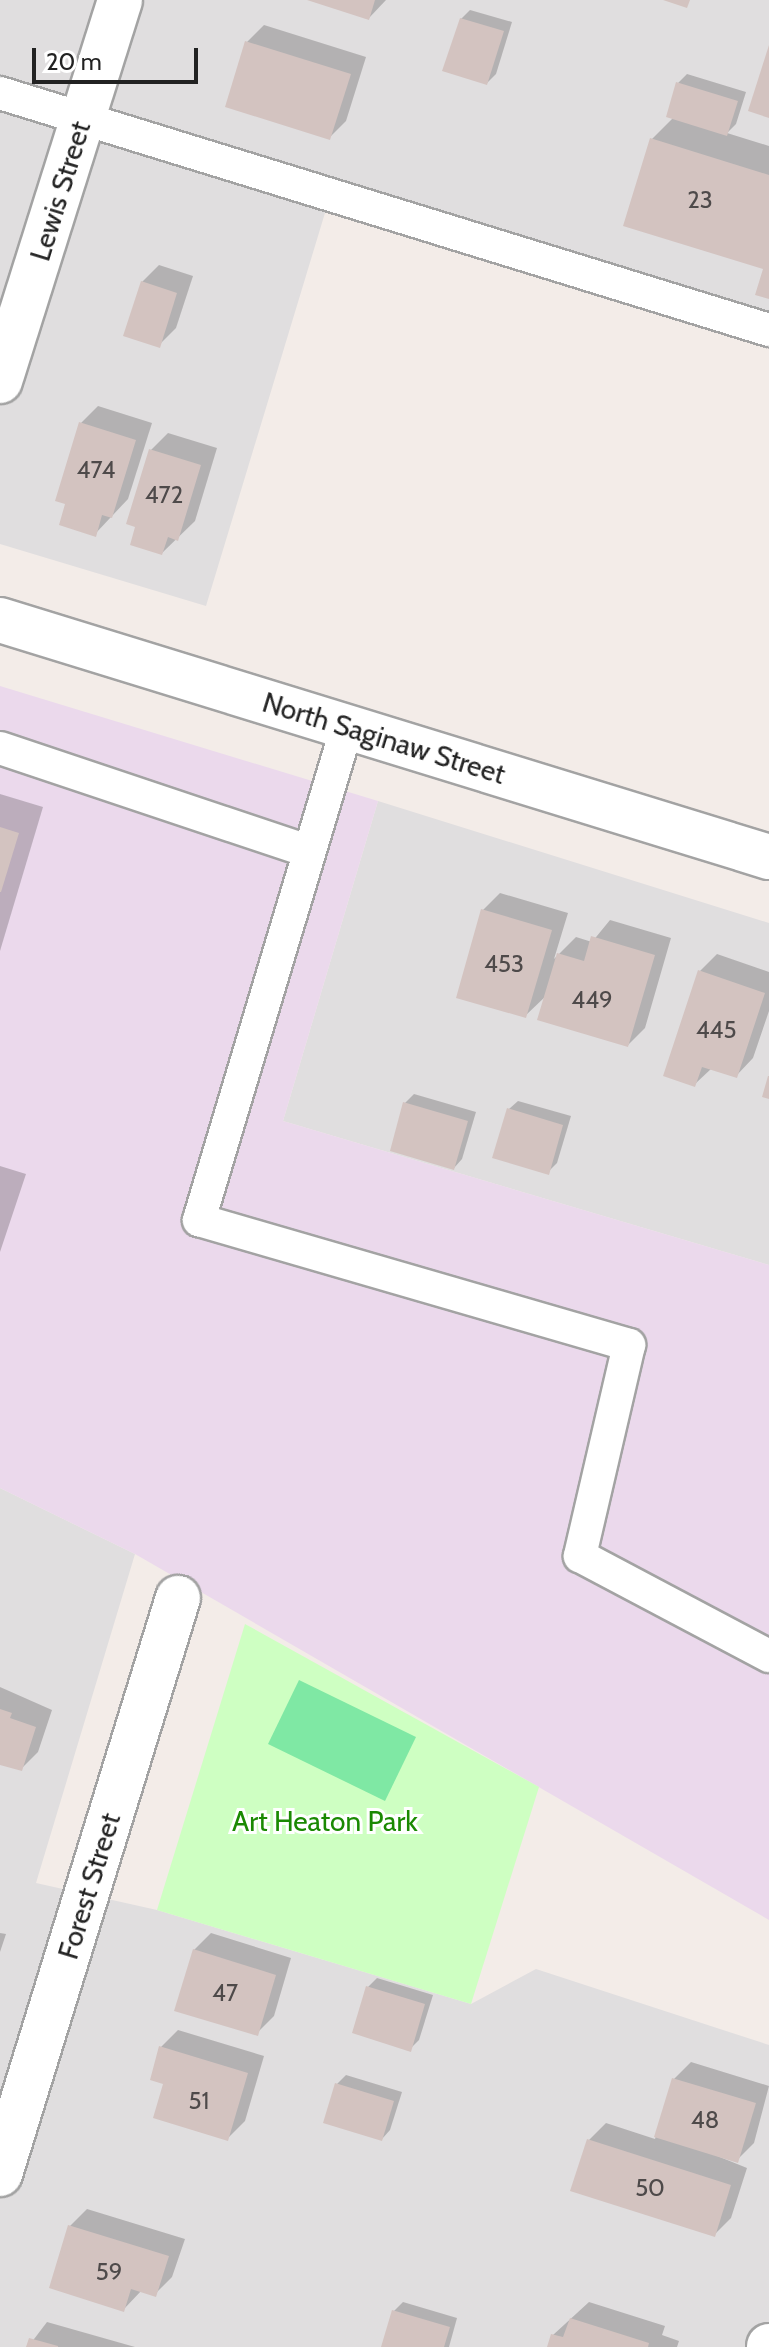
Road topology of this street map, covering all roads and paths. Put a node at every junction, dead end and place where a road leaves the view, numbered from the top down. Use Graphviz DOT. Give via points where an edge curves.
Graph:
graph roads {
  1 [pos="120,0"];
  2 [pos="0,93"];
  3 [pos="83,118"];
  4 [pos="769,330"];
  5 [pos="0,381"];
  6 [pos="0,620"];
  7 [pos="347,727"];
  8 [pos="0,748"];
  9 [pos="308,851"];
  10 [pos="769,857"];
  11 [pos="178,1598"];
  12 [pos="769,1656"];
  13 [pos="0,2174"];
  1 -- 3 [label="street, Lewis Street"];
  2 -- 3 [label="lane"];
  3 -- 4 [label="lane"];
  3 -- 5 [label="street, Lewis Street"];
  6 -- 7 [label="street, North Saginaw Street"];
  7 -- 9 [label="lane"];
  7 -- 10 [label="street, North Saginaw Street"];
  8 -- 9 [label="lane"];
  9 -- 12 [label="lane" via="199,1220 629,1345 580,1556"];
  11 -- 13 [label="street, Forest Street"];
}
